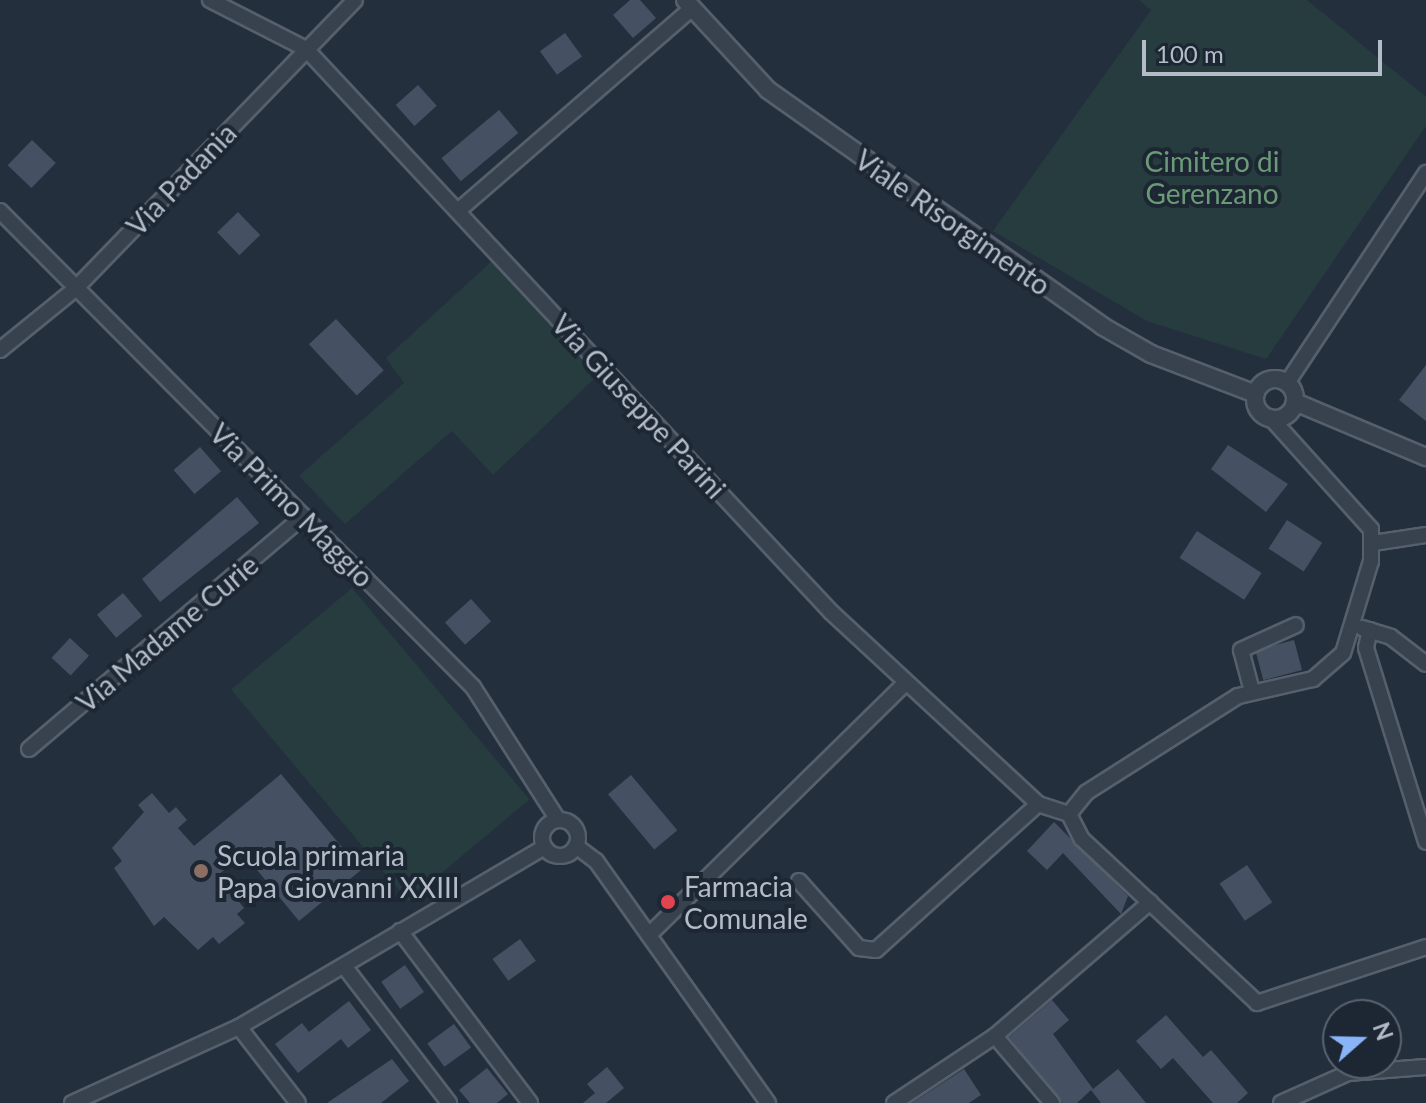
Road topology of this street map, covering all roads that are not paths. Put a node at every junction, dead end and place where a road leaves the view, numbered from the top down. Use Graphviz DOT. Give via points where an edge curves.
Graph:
graph roads {
  1 [pos="210,0"];
  2 [pos="355,0"];
  3 [pos="688,4"];
  4 [pos="306,49"];
  5 [pos="1426,173"];
  6 [pos="459,210"];
  7 [pos="0,211"];
  8 [pos="75,289"];
  9 [pos="0,350"];
  10 [pos="1287,383"];
  11 [pos="1256,394"];
  12 [pos="1295,402"];
  13 [pos="1270,417"];
  14 [pos="1426,457"];
  15 [pos="304,516"];
  16 [pos="1426,535"];
  17 [pos="1373,543"];
  18 [pos="1296,625"];
  19 [pos="1354,626"];
  20 [pos="1370,630"];
  21 [pos="1426,664"];
  22 [pos="903,685"];
  23 [pos="1252,691"];
  24 [pos="29,749"];
  25 [pos="1038,804"];
  26 [pos="1069,814"];
  27 [pos="558,820"];
  28 [pos="1426,842"];
  29 [pos="576,846"];
  30 [pos="544,847"];
  31 [pos="799,881"];
  32 [pos="1150,902"];
  33 [pos="400,931"];
  34 [pos="649,935"];
  35 [pos="1426,947"];
  36 [pos="344,966"];
  37 [pos="239,1027"];
  38 [pos="995,1036"];
  39 [pos="1426,1067"];
  40 [pos="72,1103"];
  41 [pos="298,1103"];
  42 [pos="449,1103"];
  43 [pos="530,1103"];
  44 [pos="768,1103"];
  45 [pos="894,1103"];
  46 [pos="1052,1103"];
  47 [pos="1281,1103"];
  1 -- 4 [label="street, Via Giuseppe Parini"];
  2 -- 4 [label="street, Via Padania"];
  3 -- 6 [label="street"];
  3 -- 11 [label="street, Viale Risorgimento" via="768,90 1102,326 1151,354"];
  4 -- 6 [label="street, Via Giuseppe Parini"];
  4 -- 8 [label="street, Via Padania"];
  5 -- 10 [label="street"];
  6 -- 22 [label="street, Via Giuseppe Parini"];
  7 -- 8 [label="street, Via Primo Maggio"];
  8 -- 9 [label="street, Via Padania"];
  8 -- 15 [label="street, Via Primo Maggio"];
  10 -- 11 [label="street" via="1271,379"];
  10 -- 12 [label="street"];
  11 -- 13 [label="street"];
  12 -- 13 [label="street" via="1283,417"];
  12 -- 14 [label="street"];
  13 -- 17 [label="street" via="1282,439 1362,518"];
  15 -- 24 [label="street, Via Madame Curie"];
  15 -- 27 [label="street, Via Primo Maggio" via="473,687"];
  16 -- 17 [label="street"];
  17 -- 19 [label="street"];
  18 -- 23 [label="street" via="1241,650"];
  19 -- 20 [label="street"];
  19 -- 23 [label="street" via="1327,673"];
  20 -- 21 [label="street"];
  20 -- 28 [label="street" via="1366,648"];
  22 -- 25 [label="street, Via Giuseppe Parini"];
  22 -- 34 [label="street"];
  23 -- 26 [label="street" via="1086,793"];
  25 -- 26 [label="street, Via Giuseppe Parini"];
  25 -- 31 [label="street" via="876,950 859,948"];
  26 -- 32 [label="street" via="1082,839"];
  27 -- 29 [label="street" via="573,825"];
  27 -- 30 [label="street" via="544,830"];
  29 -- 30 [label="street" via="563,856"];
  29 -- 34 [label="street" via="596,861"];
  30 -- 33 [label="street"];
  32 -- 35 [label="street" via="1257,1003"];
  32 -- 38 [label="street"];
  33 -- 36 [label="street"];
  33 -- 43 [label="street"];
  34 -- 44 [label="street"];
  36 -- 37 [label="street"];
  36 -- 42 [label="street"];
  37 -- 40 [label="street"];
  37 -- 41 [label="street"];
  38 -- 45 [label="street"];
  38 -- 46 [label="street"];
  39 -- 47 [label="street" via="1348,1073"];
}
